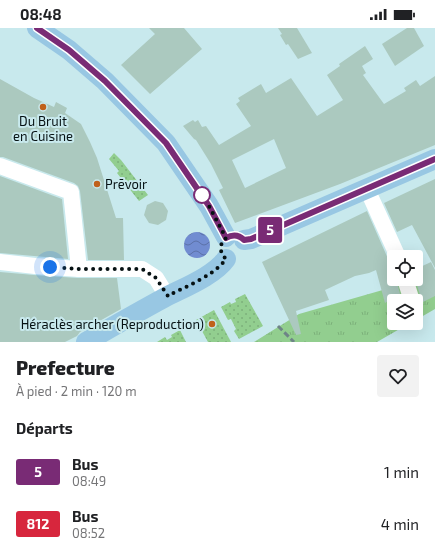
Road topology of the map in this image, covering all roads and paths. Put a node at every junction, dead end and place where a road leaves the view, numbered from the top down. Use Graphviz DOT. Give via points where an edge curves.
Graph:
graph roads {
  1 [pos="37,28"];
  2 [pos="435,159"];
  3 [pos="0,166"];
  4 [pos="367,189"];
  5 [pos="235,239"];
  6 [pos="395,250"];
  7 [pos="0,262"];
  8 [pos="79,269"];
  9 [pos="168,296"];
  10 [pos="86,342"];
  1 -- 5 [label="main road" via="69,50 105,81 166,143"];
  2 -- 4 [label="main road"];
  3 -- 8 [label="street" via="71,192"];
  4 -- 5 [label="main road" via="251,239"];
  4 -- 6 [label="street"];
  5 -- 9 [label="main road" via="246,244 247,249 243,257 235,261 226,259 206,276"];
  7 -- 8 [label="street"];
  8 -- 9 [label="street" via="142,269 156,278"];
  9 -- 10 [label="main road"];
}
